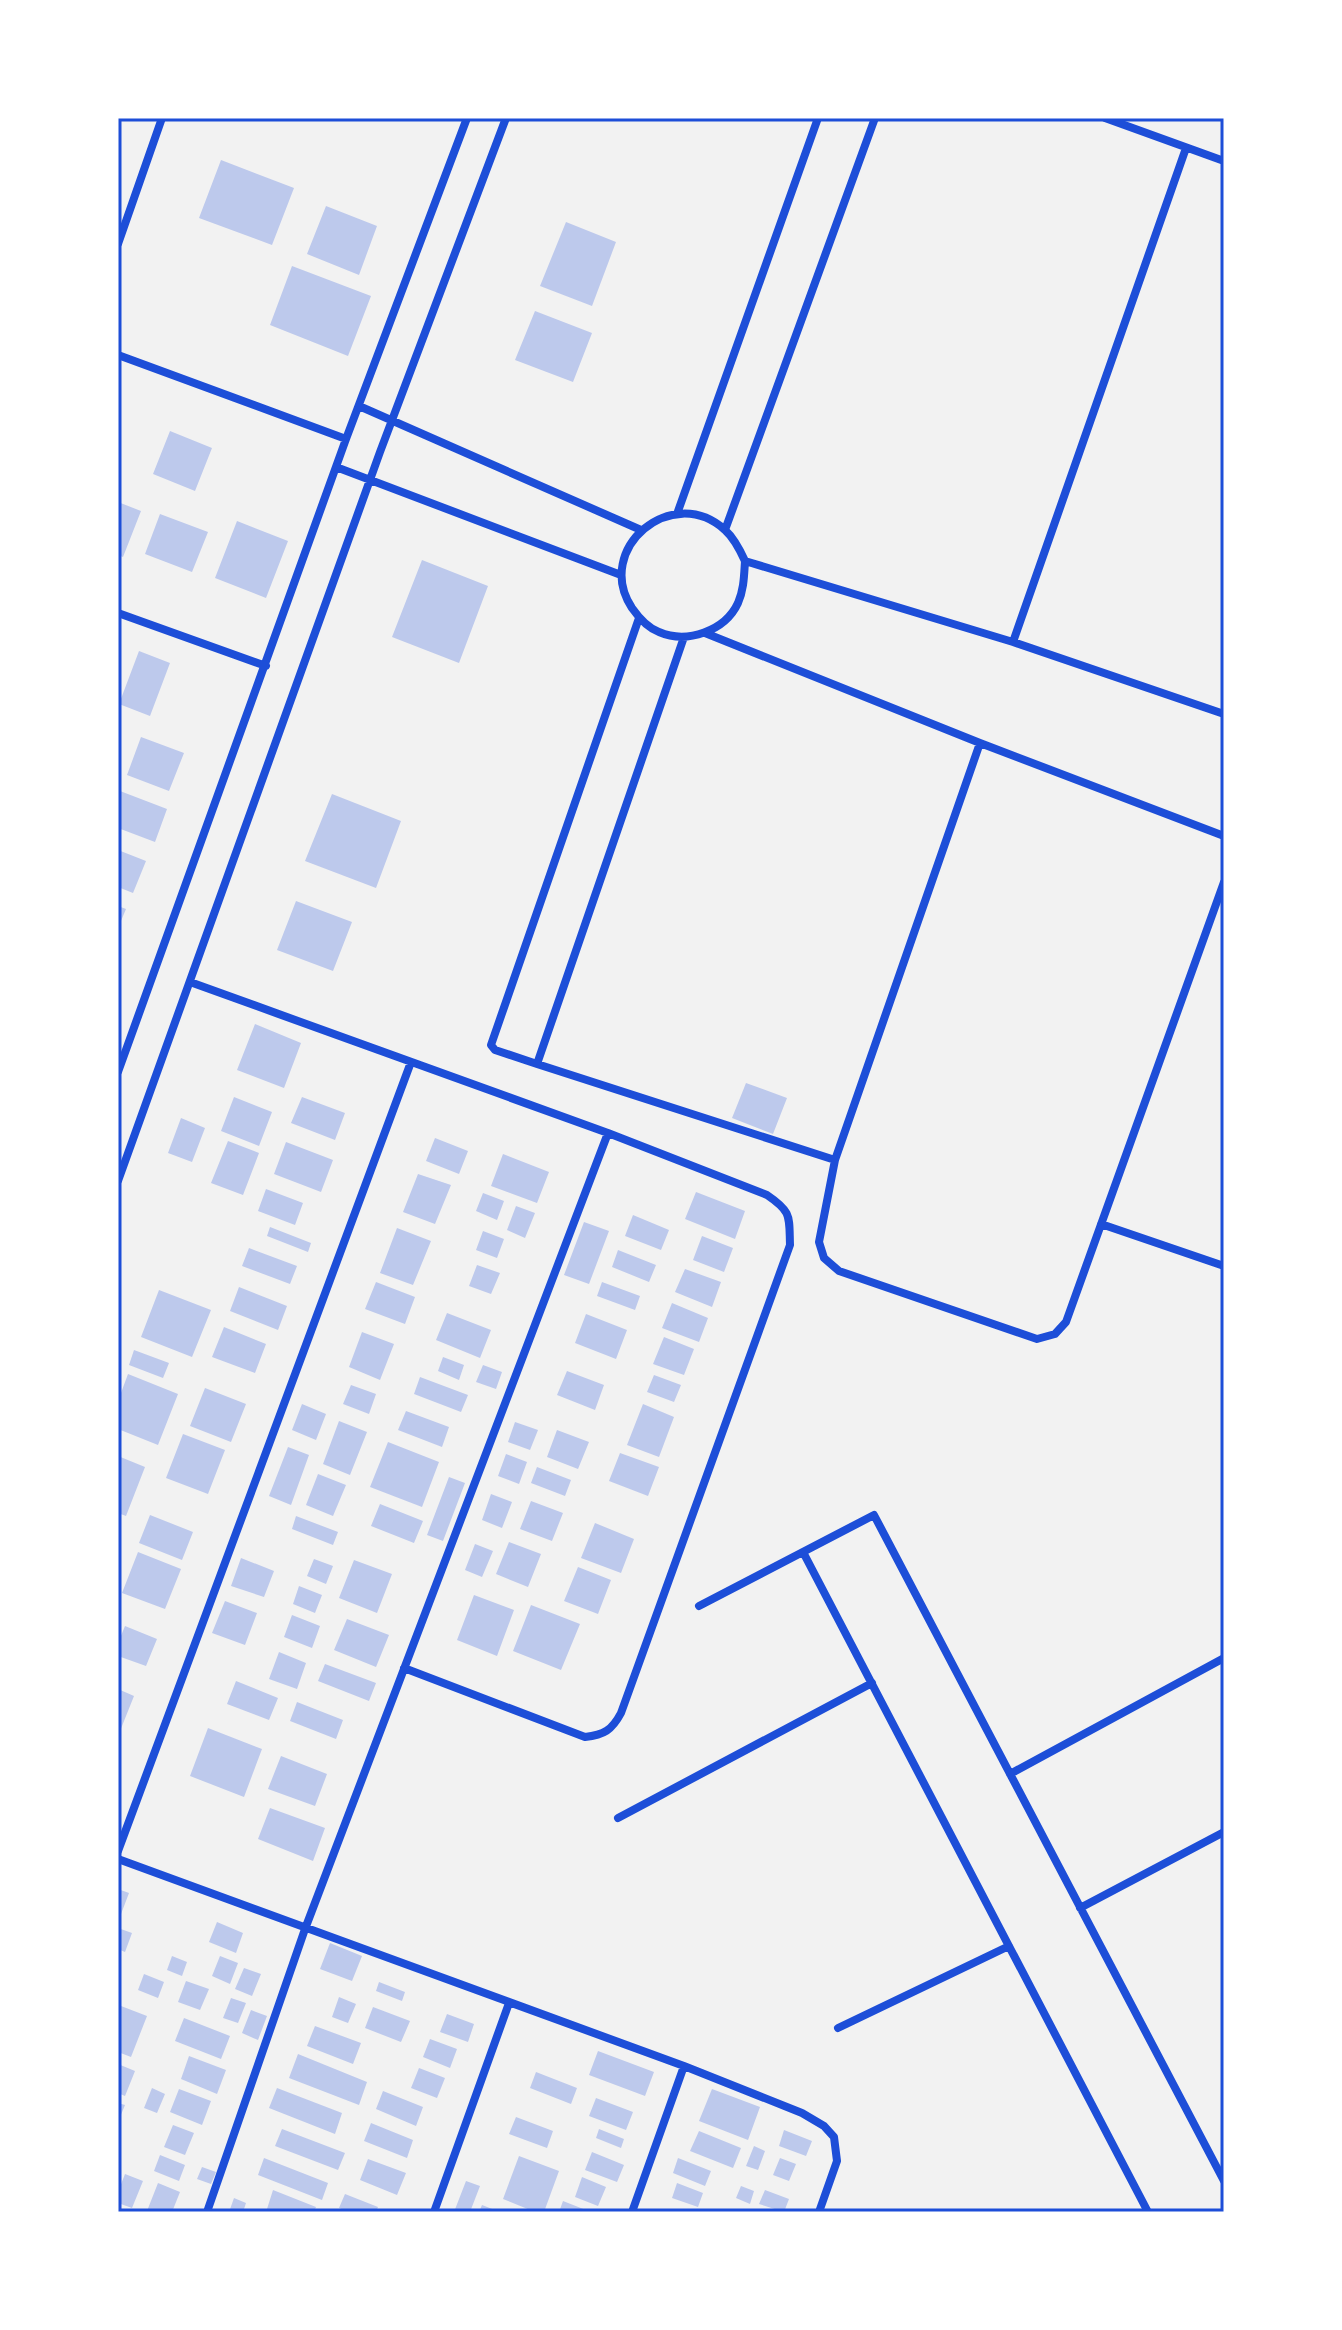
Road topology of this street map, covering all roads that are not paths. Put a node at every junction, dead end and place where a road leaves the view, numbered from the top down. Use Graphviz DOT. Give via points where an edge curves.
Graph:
graph roads {
  1 [pos="162,118"];
  2 [pos="467,118"];
  3 [pos="506,118"];
  4 [pos="818,118"];
  5 [pos="875,118"];
  6 [pos="1105,118"];
  7 [pos="1186,148"];
  8 [pos="1224,161"];
  9 [pos="118,244"];
  10 [pos="118,355"];
  11 [pos="359,406"];
  12 [pos="393,421"];
  13 [pos="346,439"];
  14 [pos="336,467"];
  15 [pos="370,480"];
  16 [pos="677,514"];
  17 [pos="641,530"];
  18 [pos="725,530"];
  19 [pos="745,561"];
  20 [pos="621,575"];
  21 [pos="118,613"];
  22 [pos="639,618"];
  23 [pos="705,633"];
  24 [pos="684,637"];
  25 [pos="1013,642"];
  26 [pos="266,666"];
  27 [pos="1224,714"];
  28 [pos="980,743"];
  29 [pos="1224,836"];
  30 [pos="1224,882"];
  31 [pos="190,982"];
  32 [pos="411,1062"];
  33 [pos="537,1064"];
  34 [pos="118,1072"];
  35 [pos="608,1133"];
  36 [pos="835,1160"];
  37 [pos="118,1181"];
  38 [pos="1101,1224"];
  39 [pos="1224,1266"];
  40 [pos="803,1552"];
  41 [pos="699,1606"];
  42 [pos="1224,1658"];
  43 [pos="404,1668"];
  44 [pos="872,1683"];
  45 [pos="1010,1774"];
  46 [pos="618,1818"];
  47 [pos="1224,1832"];
  48 [pos="118,1851"];
  49 [pos="118,1859"];
  50 [pos="1080,1908"];
  51 [pos="305,1929"];
  52 [pos="1009,1946"];
  53 [pos="509,2003"];
  54 [pos="838,2028"];
  55 [pos="684,2066"];
  56 [pos="1224,2181"];
  57 [pos="207,2212"];
  58 [pos="434,2212"];
  59 [pos="632,2212"];
  60 [pos="819,2212"];
  61 [pos="1148,2212"];
  1 -- 9 [label="street"];
  2 -- 11 [label="street"];
  3 -- 12 [label="street"];
  4 -- 16 [label="street"];
  5 -- 18 [label="street"];
  6 -- 7 [label="street"];
  7 -- 8 [label="street"];
  7 -- 25 [label="street"];
  10 -- 13 [label="street"];
  11 -- 12 [label="street"];
  11 -- 13 [label="street"];
  12 -- 15 [label="street"];
  12 -- 17 [label="street"];
  13 -- 14 [label="street"];
  14 -- 15 [label="street"];
  14 -- 26 [label="street"];
  15 -- 20 [label="street"];
  15 -- 31 [label="street"];
  16 -- 17 [label="street"];
  16 -- 18 [label="street" via="703,517"];
  17 -- 20 [label="street" via="630,543"];
  18 -- 19 [label="street"];
  19 -- 23 [label="street" via="736,607"];
  19 -- 25 [label="street"];
  20 -- 22 [label="street" via="626,599"];
  21 -- 26 [label="street"];
  22 -- 24 [label="street" via="659,632"];
  22 -- 33 [label="street" via="491,1041 495,1050"];
  23 -- 24 [label="street"];
  23 -- 28 [label="street"];
  24 -- 33 [label="street"];
  25 -- 27 [label="street"];
  26 -- 34 [label="street"];
  28 -- 29 [label="street"];
  28 -- 36 [label="street"];
  30 -- 38 [label="street"];
  31 -- 32 [label="street"];
  31 -- 37 [label="street"];
  32 -- 35 [label="street"];
  32 -- 48 [label="street"];
  33 -- 36 [label="street"];
  35 -- 43 [label="street"];
  35 -- 43 [label="street" via="767,1195 783,1206 790,1233 621,1713 613,1728 585,1737"];
  36 -- 38 [label="street" via="819,1242 824,1258 839,1271 1037,1339 1055,1334 1066,1322"];
  38 -- 39 [label="street"];
  40 -- 41 [label="street"];
  40 -- 44 [label="street"];
  40 -- 45 [label="street" via="874,1515"];
  42 -- 45 [label="street"];
  43 -- 51 [label="street"];
  44 -- 46 [label="street"];
  44 -- 52 [label="street"];
  45 -- 50 [label="street"];
  47 -- 50 [label="street"];
  49 -- 51 [label="street"];
  50 -- 56 [label="street"];
  51 -- 53 [label="street"];
  51 -- 57 [label="street"];
  52 -- 54 [label="street"];
  52 -- 61 [label="street"];
  53 -- 55 [label="street"];
  53 -- 58 [label="street"];
  55 -- 59 [label="street"];
  55 -- 60 [label="street" via="824,2126 834,2137 837,2161"];
}
